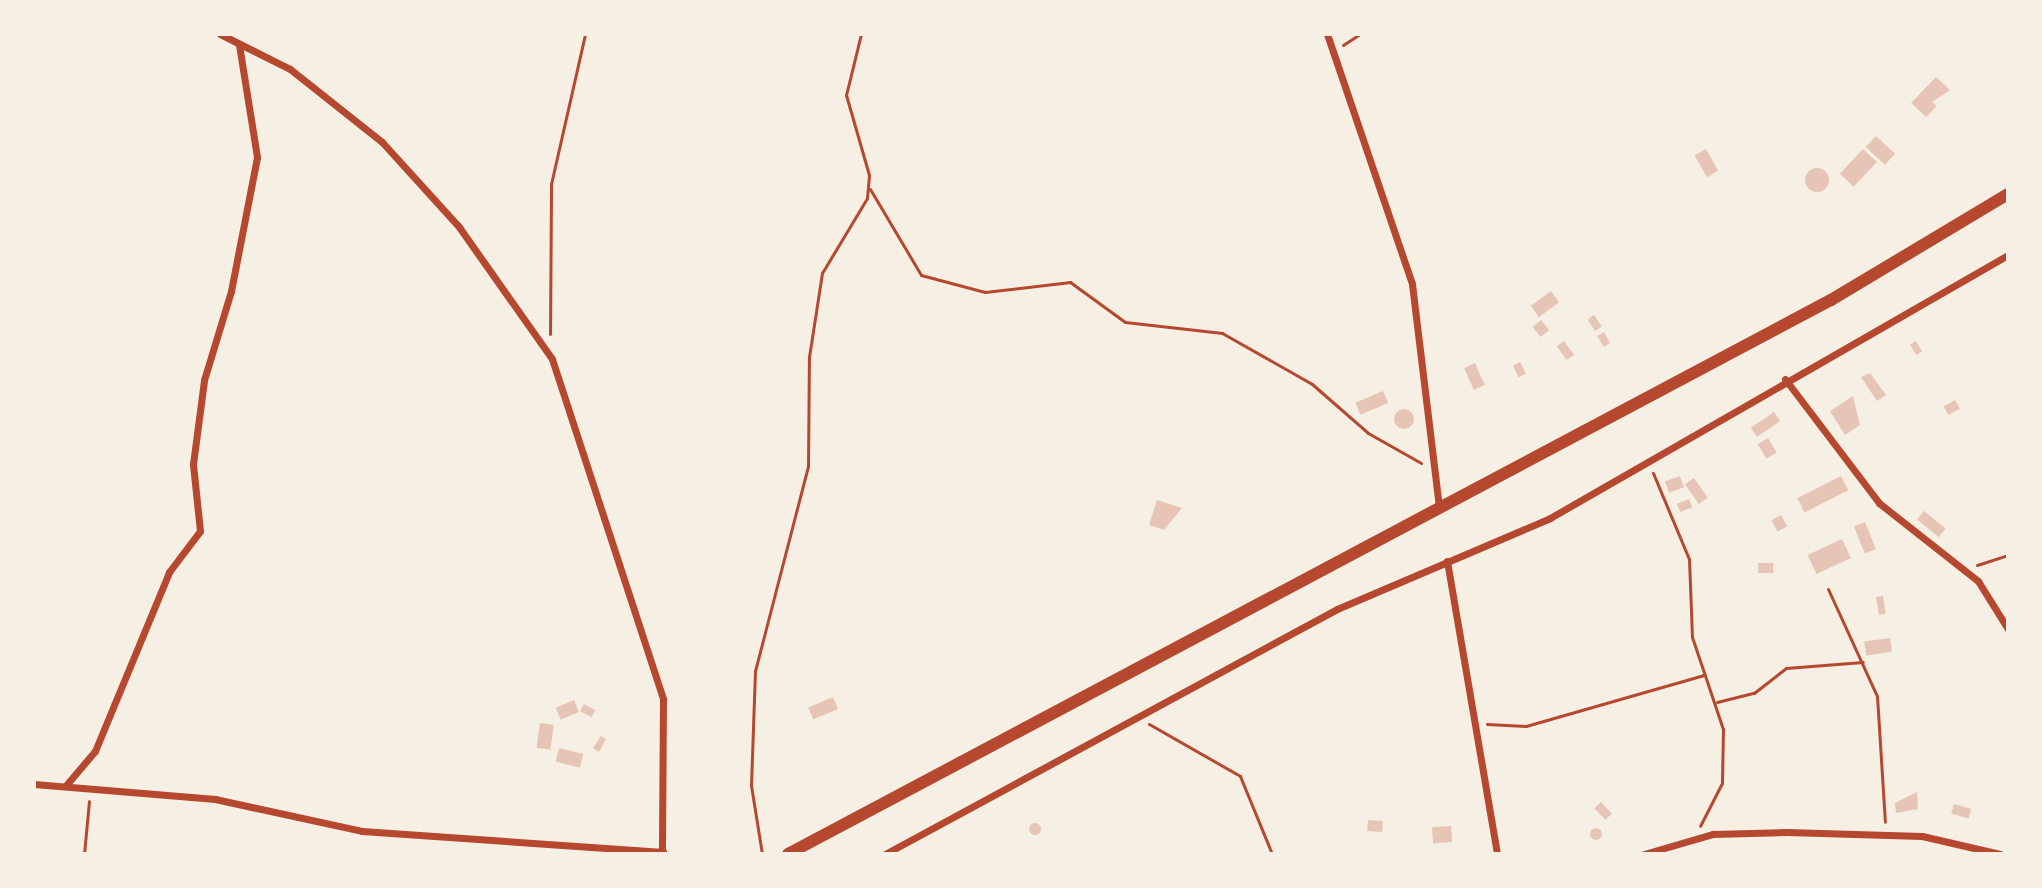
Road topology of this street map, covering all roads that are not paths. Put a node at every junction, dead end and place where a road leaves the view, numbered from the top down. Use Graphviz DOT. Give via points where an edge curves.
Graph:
graph roads {
  1 [pos="220,34"];
  2 [pos="1327,34"];
  3 [pos="239,44"];
  4 [pos="2008,194"];
  5 [pos="2008,255"];
  6 [pos="1785,379"];
  7 [pos="1439,506"];
  8 [pos="1447,561"];
  9 [pos="2008,629"];
  10 [pos="34,784"];
  11 [pos="67,784"];
  12 [pos="662,853"];
  13 [pos="788,854"];
  14 [pos="885,854"];
  15 [pos="1497,854"];
  16 [pos="1644,854"];
  17 [pos="2000,854"];
  1 -- 3 [label="street"];
  2 -- 7 [label="street" via="1412,284"];
  3 -- 11 [label="street" via="257,157 231,291 204,380 193,464 200,531 169,572 95,751"];
  3 -- 12 [label="street" via="345,108 423,183 552,359 663,699"];
  4 -- 7 [label="highway" via="1831,300"];
  5 -- 6 [label="street"];
  6 -- 8 [label="street" via="1550,518"];
  6 -- 9 [label="street" via="1879,503 1981,584"];
  7 -- 13 [label="highway"];
  8 -- 14 [label="street" via="1337,609"];
  8 -- 15 [label="street" via="1479,723"];
  10 -- 11 [label="street"];
  11 -- 12 [label="street" via="215,799 362,831"];
  16 -- 17 [label="street" via="1695,837 1886,834"];
}
